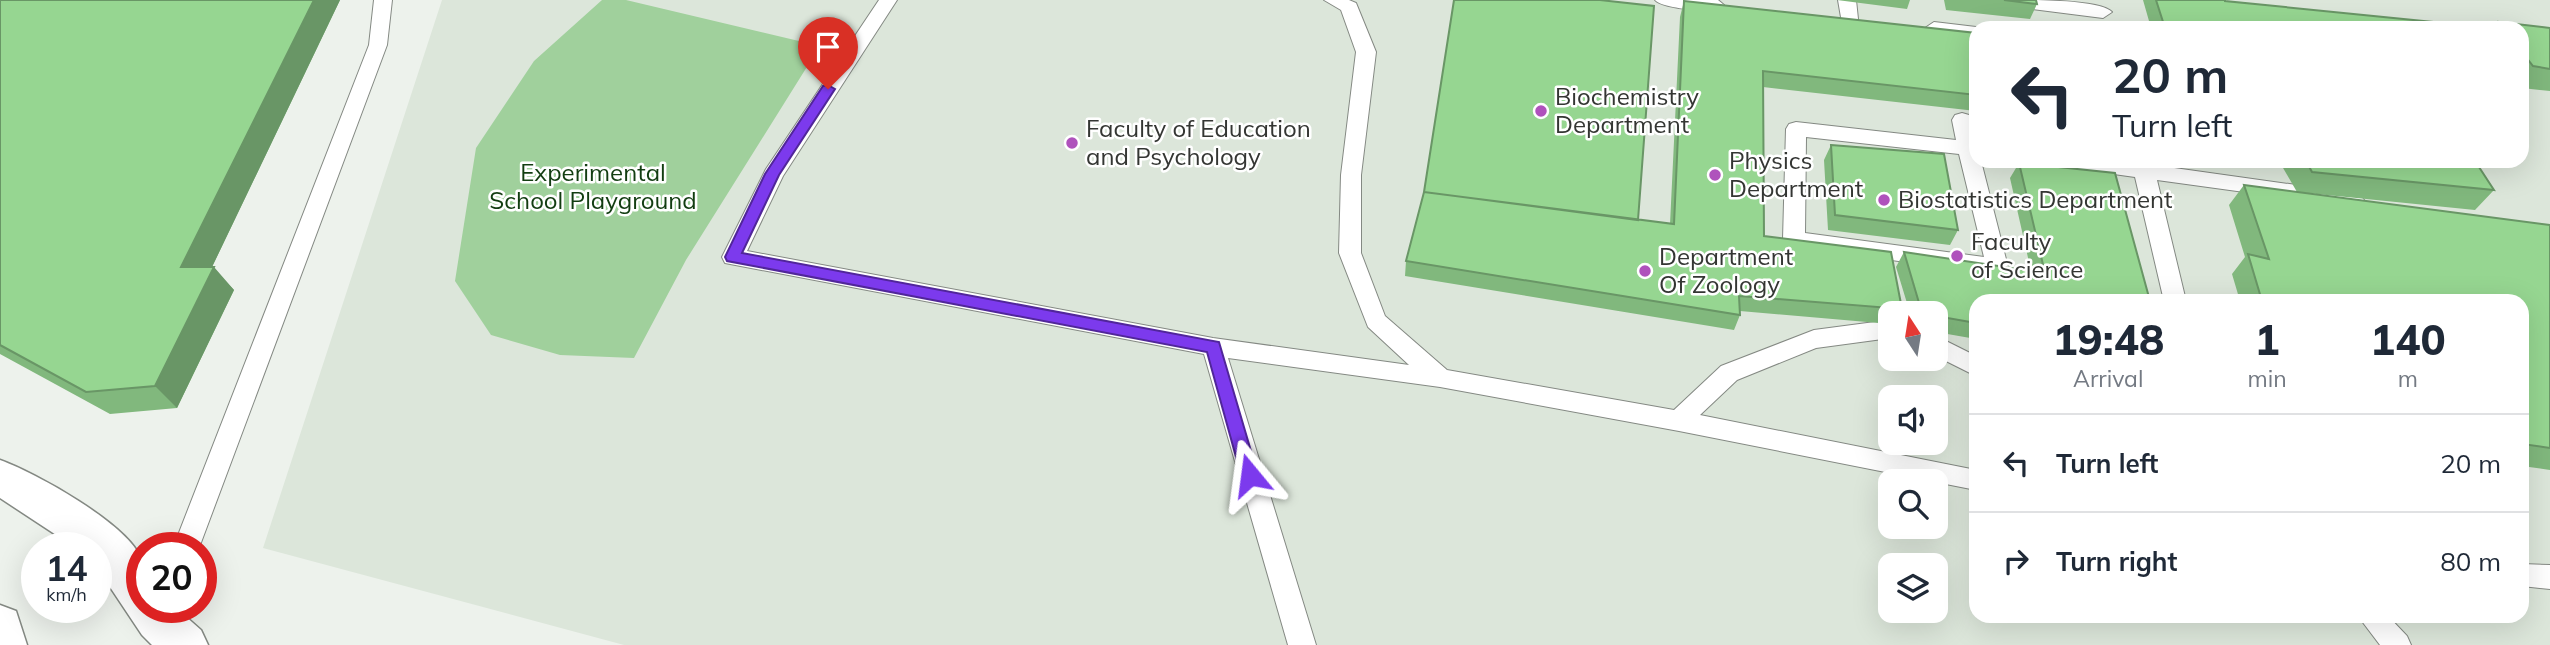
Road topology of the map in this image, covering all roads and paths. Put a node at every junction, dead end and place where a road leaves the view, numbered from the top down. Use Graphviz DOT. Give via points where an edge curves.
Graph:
graph roads {
  1 [pos="383,0"];
  2 [pos="888,0"];
  3 [pos="1664,0"];
  4 [pos="1351,2"];
  5 [pos="2025,2"];
  6 [pos="1730,7"];
  7 [pos="2103,13"];
  8 [pos="1912,26"];
  9 [pos="1969,32"];
  10 [pos="1962,120"];
  11 [pos="1969,140"];
  12 [pos="1969,148"];
  13 [pos="1976,168"];
  14 [pos="2143,168"];
  15 [pos="2156,168"];
  16 [pos="2377,203"];
  17 [pos="1887,252"];
  18 [pos="1892,279"];
  19 [pos="2173,294"];
  20 [pos="1878,331"];
  21 [pos="1213,347"];
  22 [pos="1948,352"];
  23 [pos="1969,363"];
  24 [pos="1440,378"];
  25 [pos="1679,421"];
  26 [pos="0,478"];
  27 [pos="1969,479"];
  28 [pos="192,532"];
  29 [pos="126,571"];
  30 [pos="2529,576"];
  31 [pos="2550,577"];
  32 [pos="2377,623"];
  33 [pos="0,626"];
  34 [pos="4,645"];
  35 [pos="1302,645"];
  36 [pos="2397,645"];
  1 -- 28 [label="lane" via="378,46"];
  2 -- 21 [label="lane" via="773,174 733,257"];
  3 -- 6 [label="lane"];
  4 -- 24 [label="lane" via="1366,52 1351,175 1350,253 1376,321"];
  5 -- 7 [label="lane"];
  8 -- 9 [label="lane"];
  10 -- 11 [label="lane"];
  12 -- 17 [label="lane" via="1796,130 1794,239"];
  13 -- 17 [label="lane" via="1997,267"];
  14 -- 19 [label="lane"];
  15 -- 16 [label="lane"];
  17 -- 18 [label="lane"];
  20 -- 25 [label="lane" via="1814,339 1729,373"];
  21 -- 24 [label="lane"];
  21 -- 35 [label="lane"];
  22 -- 23 [label="lane"];
  24 -- 25 [label="lane"];
  25 -- 27 [label="lane"];
  26 -- 29 [label="main road" via="106,544"];
  30 -- 31 [label="lane"];
  32 -- 36 [label="lane"];
  33 -- 34 [label="main road"];
}
